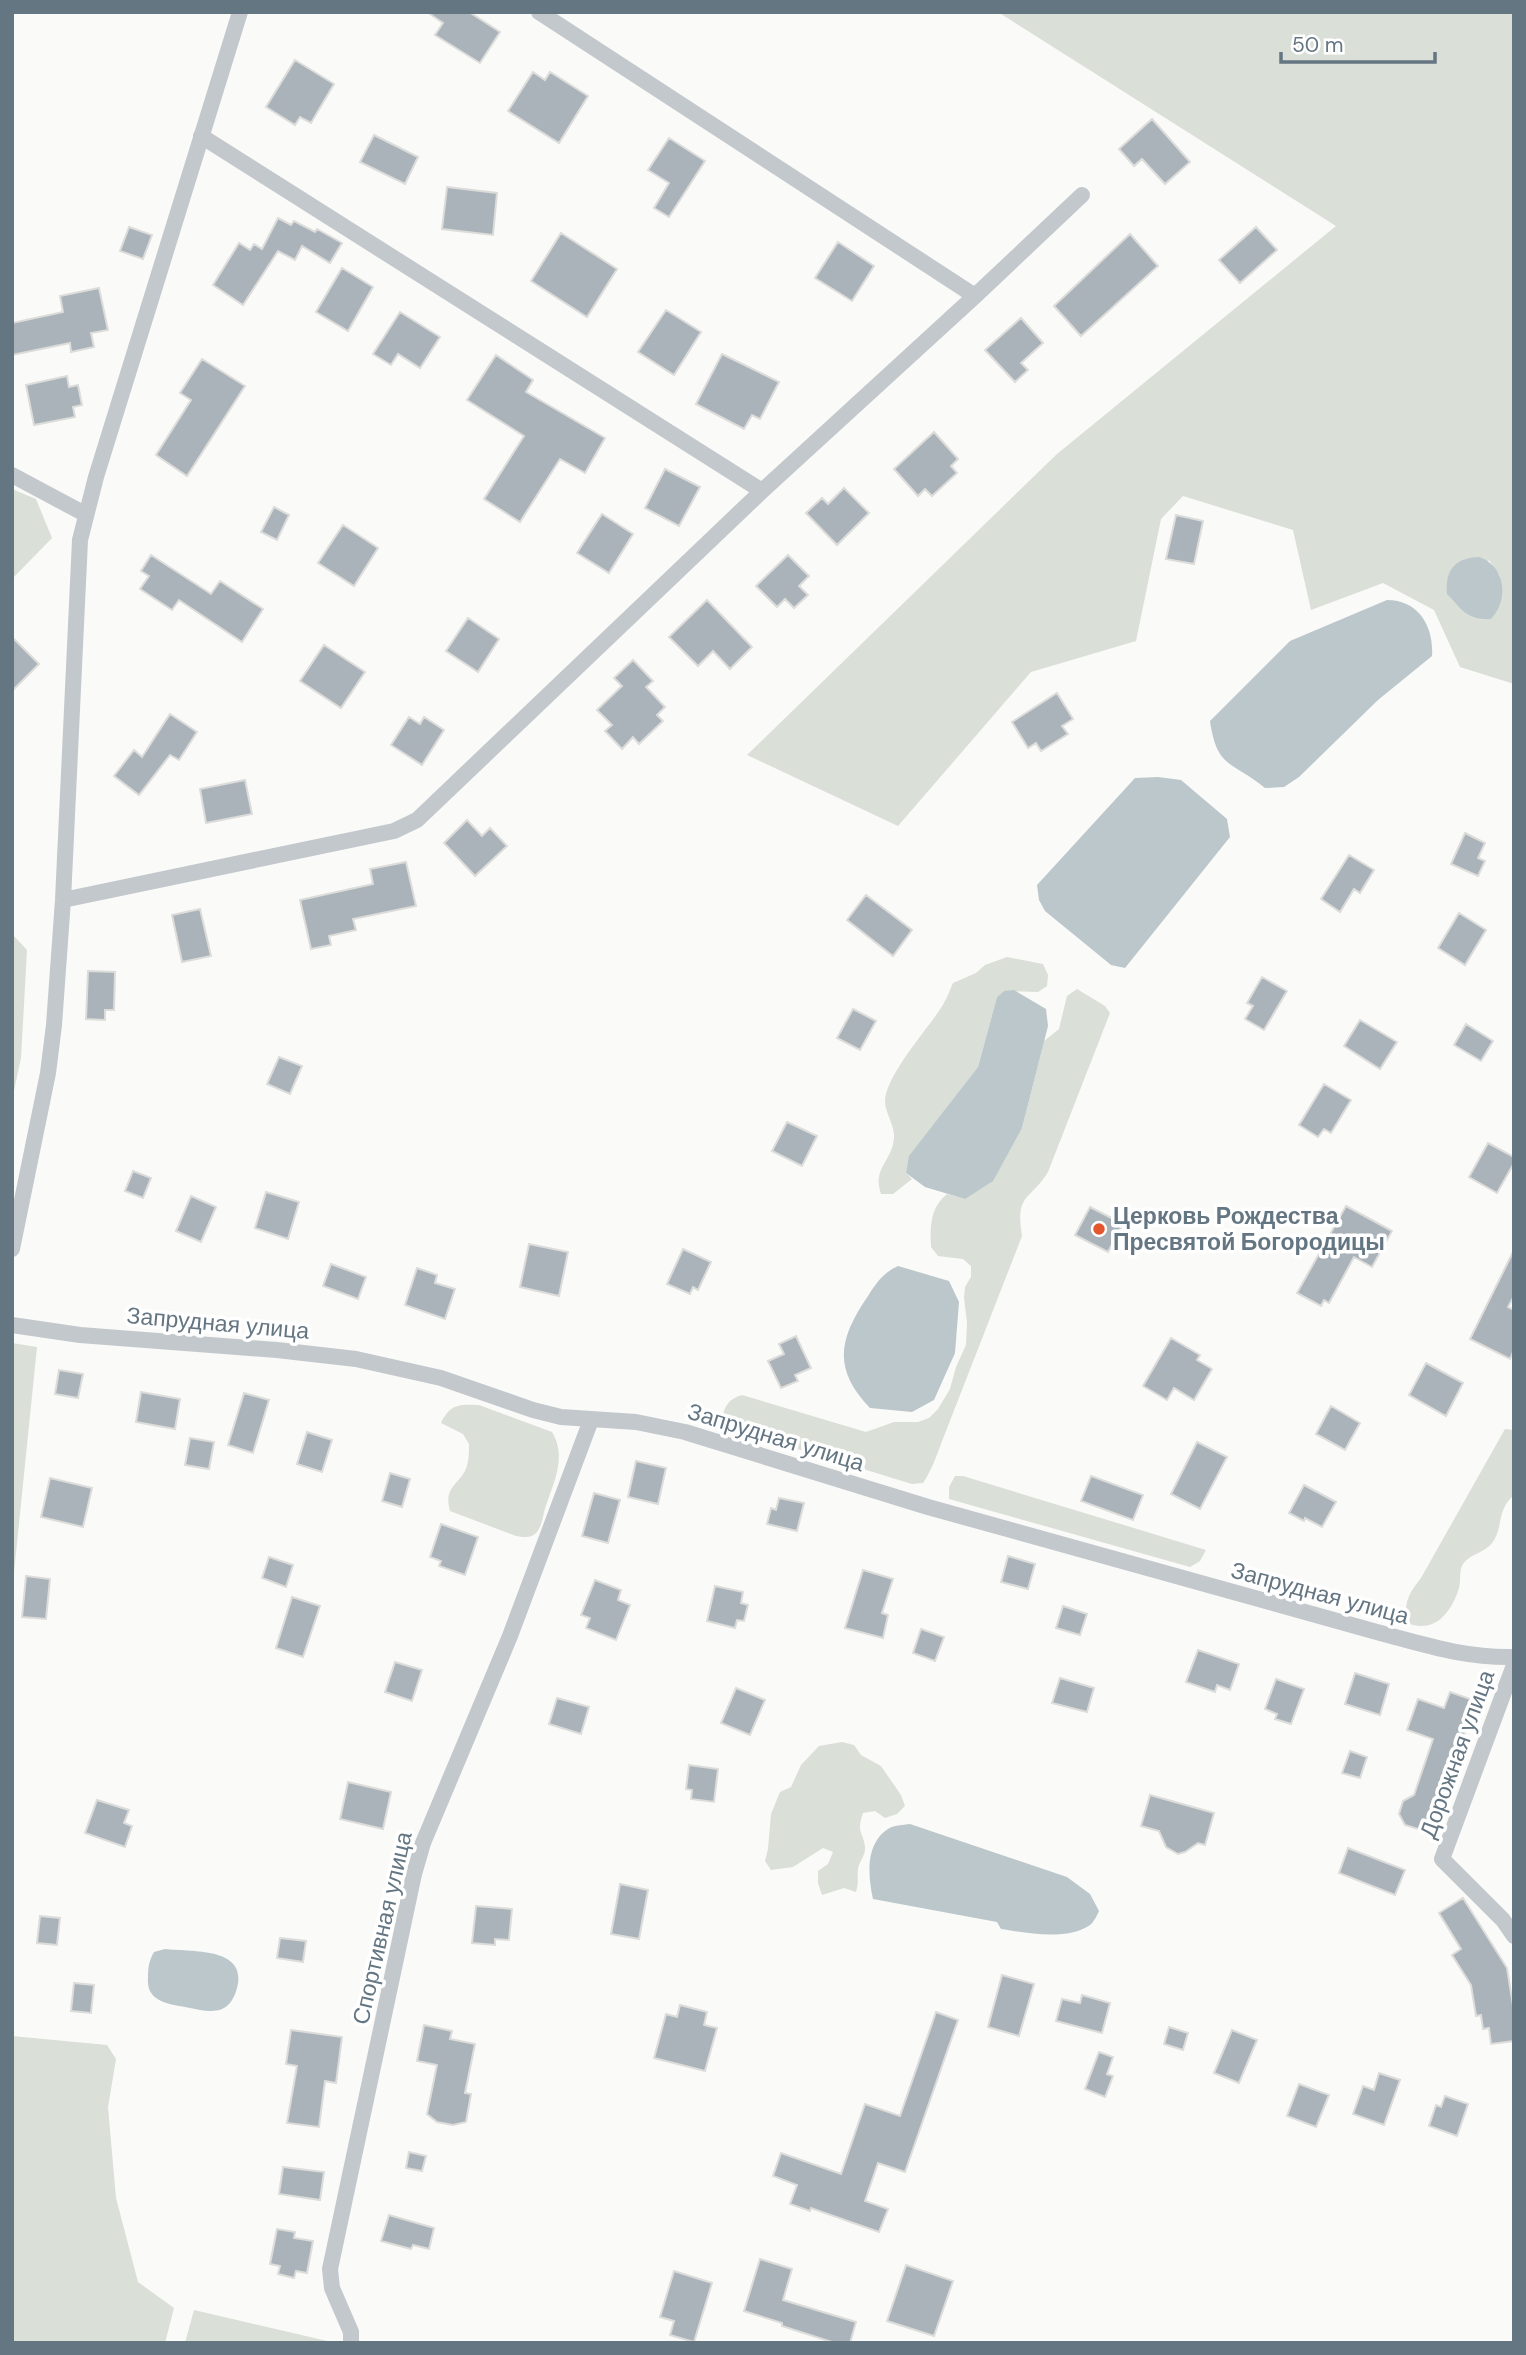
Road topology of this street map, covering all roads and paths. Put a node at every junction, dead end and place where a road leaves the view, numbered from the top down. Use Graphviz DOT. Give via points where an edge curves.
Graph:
graph roads {
  1 [pos="539,12"];
  2 [pos="240,13"];
  3 [pos="201,136"];
  4 [pos="1082,195"];
  5 [pos="975,296"];
  6 [pos="12,475"];
  7 [pos="762,491"];
  8 [pos="85,514"];
  9 [pos="63,900"];
  10 [pos="12,1249"];
  11 [pos="12,1325"];
  12 [pos="592,1420"];
  13 [pos="1514,1657"];
  14 [pos="1514,1665"];
  15 [pos="1514,1936"];
  16 [pos="351,2343"];
  1 -- 5 [label="street"];
  2 -- 3 [label="street"];
  3 -- 7 [label="street"];
  3 -- 8 [label="street"];
  4 -- 5 [label="street"];
  5 -- 7 [label="street"];
  6 -- 8 [label="street"];
  7 -- 9 [label="street" via="417,820 394,831"];
  8 -- 9 [label="street" via="80,540"];
  9 -- 10 [label="street" via="50,1061"];
  11 -- 12 [label="street, Запрудная улица" via="356,1359 441,1378 561,1417"];
  12 -- 13 [label="street, Запрудная улица" via="636,1422 685,1432 928,1507 1453,1653"];
  12 -- 16 [label="street, Спортивная улица" via="414,1874 330,2269"];
  14 -- 15 [label="street, Дорожная улица" via="1442,1859"];
}
